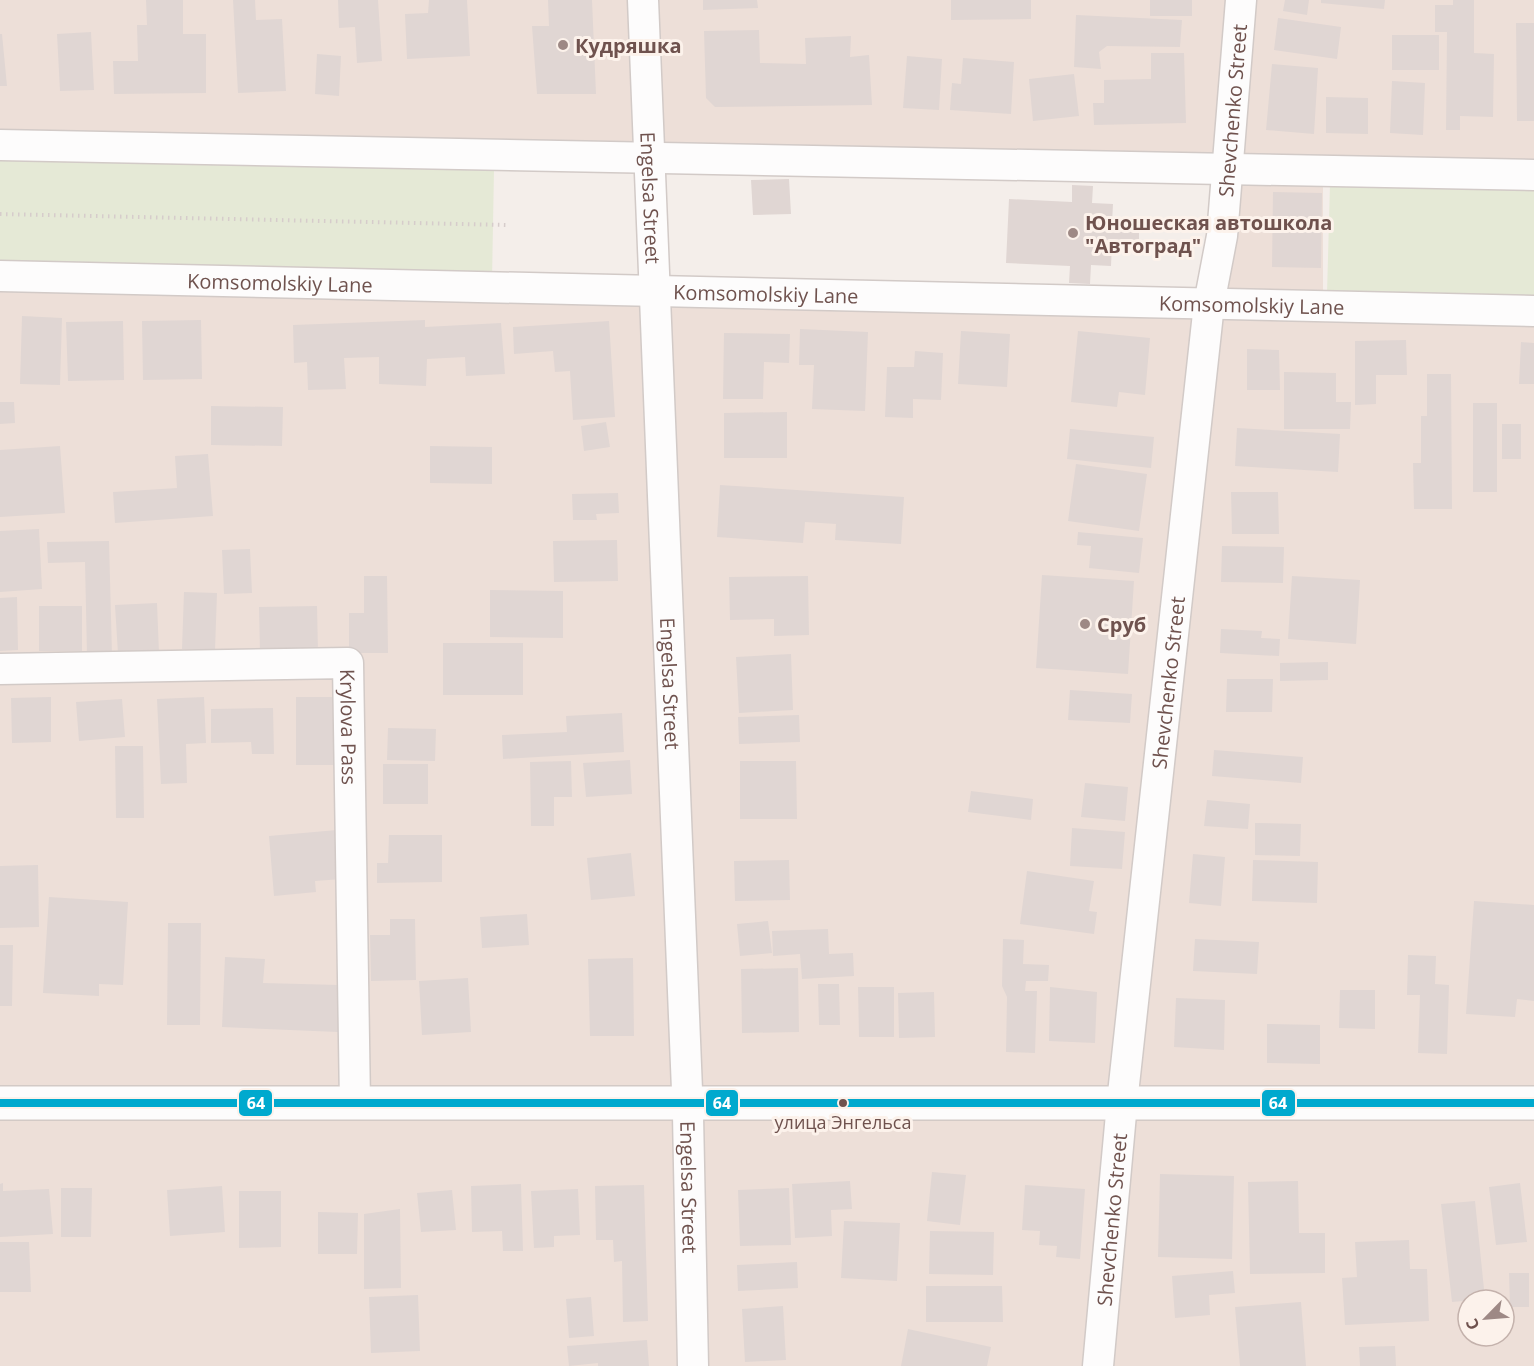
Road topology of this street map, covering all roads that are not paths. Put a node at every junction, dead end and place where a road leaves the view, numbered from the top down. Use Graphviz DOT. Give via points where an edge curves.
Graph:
graph roads {
  1 [pos="643,0"];
  2 [pos="1241,0"];
  3 [pos="0,145"];
  4 [pos="650,159"];
  5 [pos="1228,169"];
  6 [pos="1534,175"];
  7 [pos="0,276"];
  8 [pos="655,292"];
  9 [pos="1209,304"];
  10 [pos="1534,311"];
  11 [pos="0,669"];
  12 [pos="0,1103"];
  13 [pos="355,1103"];
  14 [pos="688,1103"];
  15 [pos="1122,1103"];
  16 [pos="1534,1103"];
  17 [pos="693,1366"];
  18 [pos="1098,1366"];
  1 -- 4 [label="street, Engelsa Street"];
  2 -- 5 [label="street, Shevchenko Street"];
  3 -- 4 [label="street"];
  4 -- 5 [label="street"];
  4 -- 8 [label="street, Engelsa Street"];
  5 -- 6 [label="street"];
  5 -- 9 [label="street, Shevchenko Street" via="1222,236"];
  7 -- 8 [label="street, Komsomolskiy Lane"];
  8 -- 9 [label="street, Komsomolskiy Lane"];
  8 -- 14 [label="street, Engelsa Street"];
  9 -- 10 [label="street, Komsomolskiy Lane"];
  9 -- 15 [label="street, Shevchenko Street"];
  11 -- 13 [label="street, Krylova Pass" via="348,663"];
  12 -- 13 [label="main road"];
  13 -- 14 [label="main road"];
  14 -- 15 [label="main road"];
  14 -- 17 [label="street, Engelsa Street"];
  15 -- 16 [label="main road"];
  15 -- 18 [label="street, Shevchenko Street"];
}
